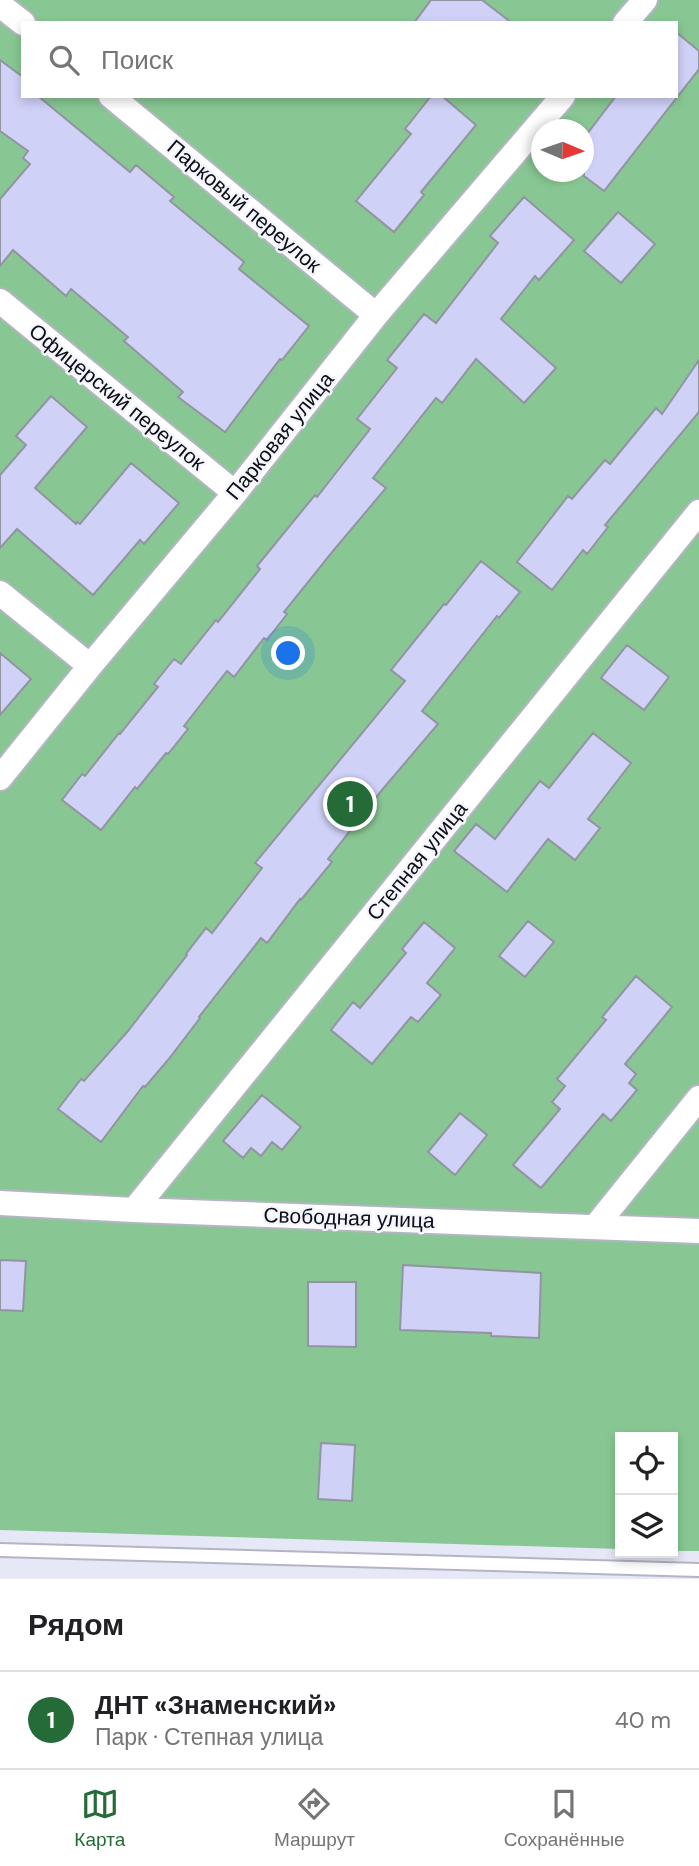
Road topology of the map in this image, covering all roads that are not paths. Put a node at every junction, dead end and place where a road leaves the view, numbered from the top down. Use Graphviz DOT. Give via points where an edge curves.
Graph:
graph roads {
  1 [pos="645,0"];
  2 [pos="0,5"];
  3 [pos="21,21"];
  4 [pos="627,21"];
  5 [pos="113,98"];
  6 [pos="561,98"];
  7 [pos="0,301"];
  8 [pos="376,315"];
  9 [pos="235,493"];
  10 [pos="699,512"];
  11 [pos="0,593"];
  12 [pos="90,666"];
  13 [pos="0,778"];
  14 [pos="699,1098"];
  15 [pos="0,1203"];
  16 [pos="134,1210"];
  17 [pos="595,1227"];
  18 [pos="699,1231"];
  19 [pos="0,1550"];
  20 [pos="699,1570"];
  1 -- 4 [label="street"];
  2 -- 3 [label="street"];
  5 -- 8 [label="street, Парковый переулок"];
  6 -- 8 [label="street, Парковая улица"];
  7 -- 9 [label="street, Офицерский переулок"];
  8 -- 9 [label="street, Парковая улица"];
  9 -- 12 [label="street, Парковая улица"];
  10 -- 16 [label="street, Степная улица"];
  11 -- 12 [label="street"];
  12 -- 13 [label="street, Парковая улица"];
  14 -- 17 [label="street"];
  15 -- 16 [label="street, Свободная улица"];
  16 -- 17 [label="street, Свободная улица"];
  17 -- 18 [label="street, Свободная улица"];
  19 -- 20 [label="lane"];
}
